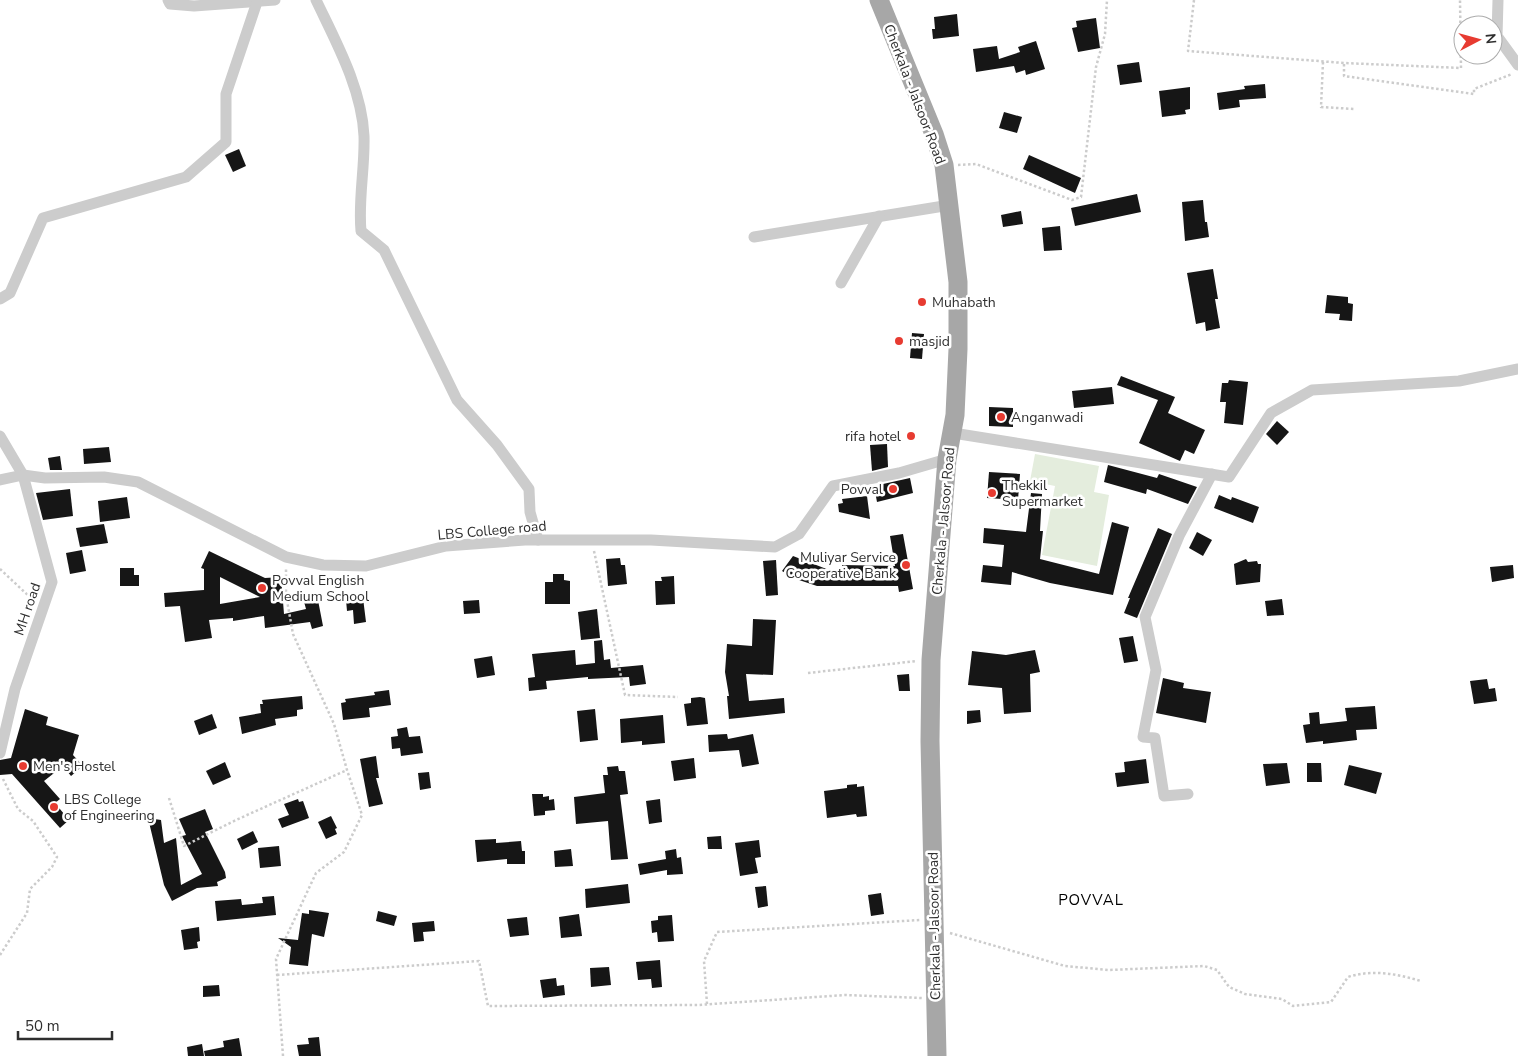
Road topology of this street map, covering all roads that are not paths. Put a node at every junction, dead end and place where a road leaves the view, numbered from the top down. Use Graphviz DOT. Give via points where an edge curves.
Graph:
graph roads {
  1 [pos="168,0"];
  2 [pos="275,0"];
  3 [pos="316,0"];
  4 [pos="879,0"];
  5 [pos="1498,0"];
  6 [pos="257,2"];
  7 [pos="1518,65"];
  8 [pos="950,205"];
  9 [pos="879,216"];
  10 [pos="754,237"];
  11 [pos="841,283"];
  12 [pos="0,299"];
  13 [pos="1518,369"];
  14 [pos="953,433"];
  15 [pos="0,436"];
  16 [pos="947,459"];
  17 [pos="1212,474"];
  18 [pos="22,475"];
  19 [pos="0,480"];
  20 [pos="538,540"];
  21 [pos="0,753"];
  22 [pos="1188,794"];
  23 [pos="937,1056"];
  1 -- 6 [label="street" via="170,4 194,6"];
  2 -- 6 [label="street"];
  3 -- 20 [label="street" via="348,71 364,135 359,211 361,232 384,250 457,400 529,488 530,512"];
  4 -- 8 [label="main road, Cherkala - Jalsoor Road" via="931,125 944,166"];
  5 -- 7 [label="street" via="1497,36"];
  6 -- 12 [label="street" via="226,94 226,142 186,177 43,218 10,293"];
  8 -- 9 [label="street"];
  8 -- 14 [label="main road, Cherkala - Jalsoor Road" via="958,282"];
  9 -- 10 [label="street"];
  9 -- 11 [label="street"];
  13 -- 17 [label="street" via="1459,381 1312,390 1271,413 1229,477"];
  14 -- 16 [label="main road, Cherkala - Jalsoor Road"];
  14 -- 17 [label="street"];
  15 -- 18 [label="street, MH road"];
  16 -- 20 [label="street, LBS College road" via="899,473 833,486 800,534 775,547 661,540"];
  16 -- 23 [label="main road, Cherkala - Jalsoor Road" via="931,660"];
  17 -- 22 [label="street" via="1179,536 1145,617 1156,670 1143,737 1155,738 1164,796"];
  18 -- 19 [label="street, LBS College road"];
  18 -- 20 [label="street, LBS College road" via="104,477 138,482 286,557 323,565 366,566 446,546"];
  18 -- 21 [label="street, MH road" via="52,582 16,689"];
}
